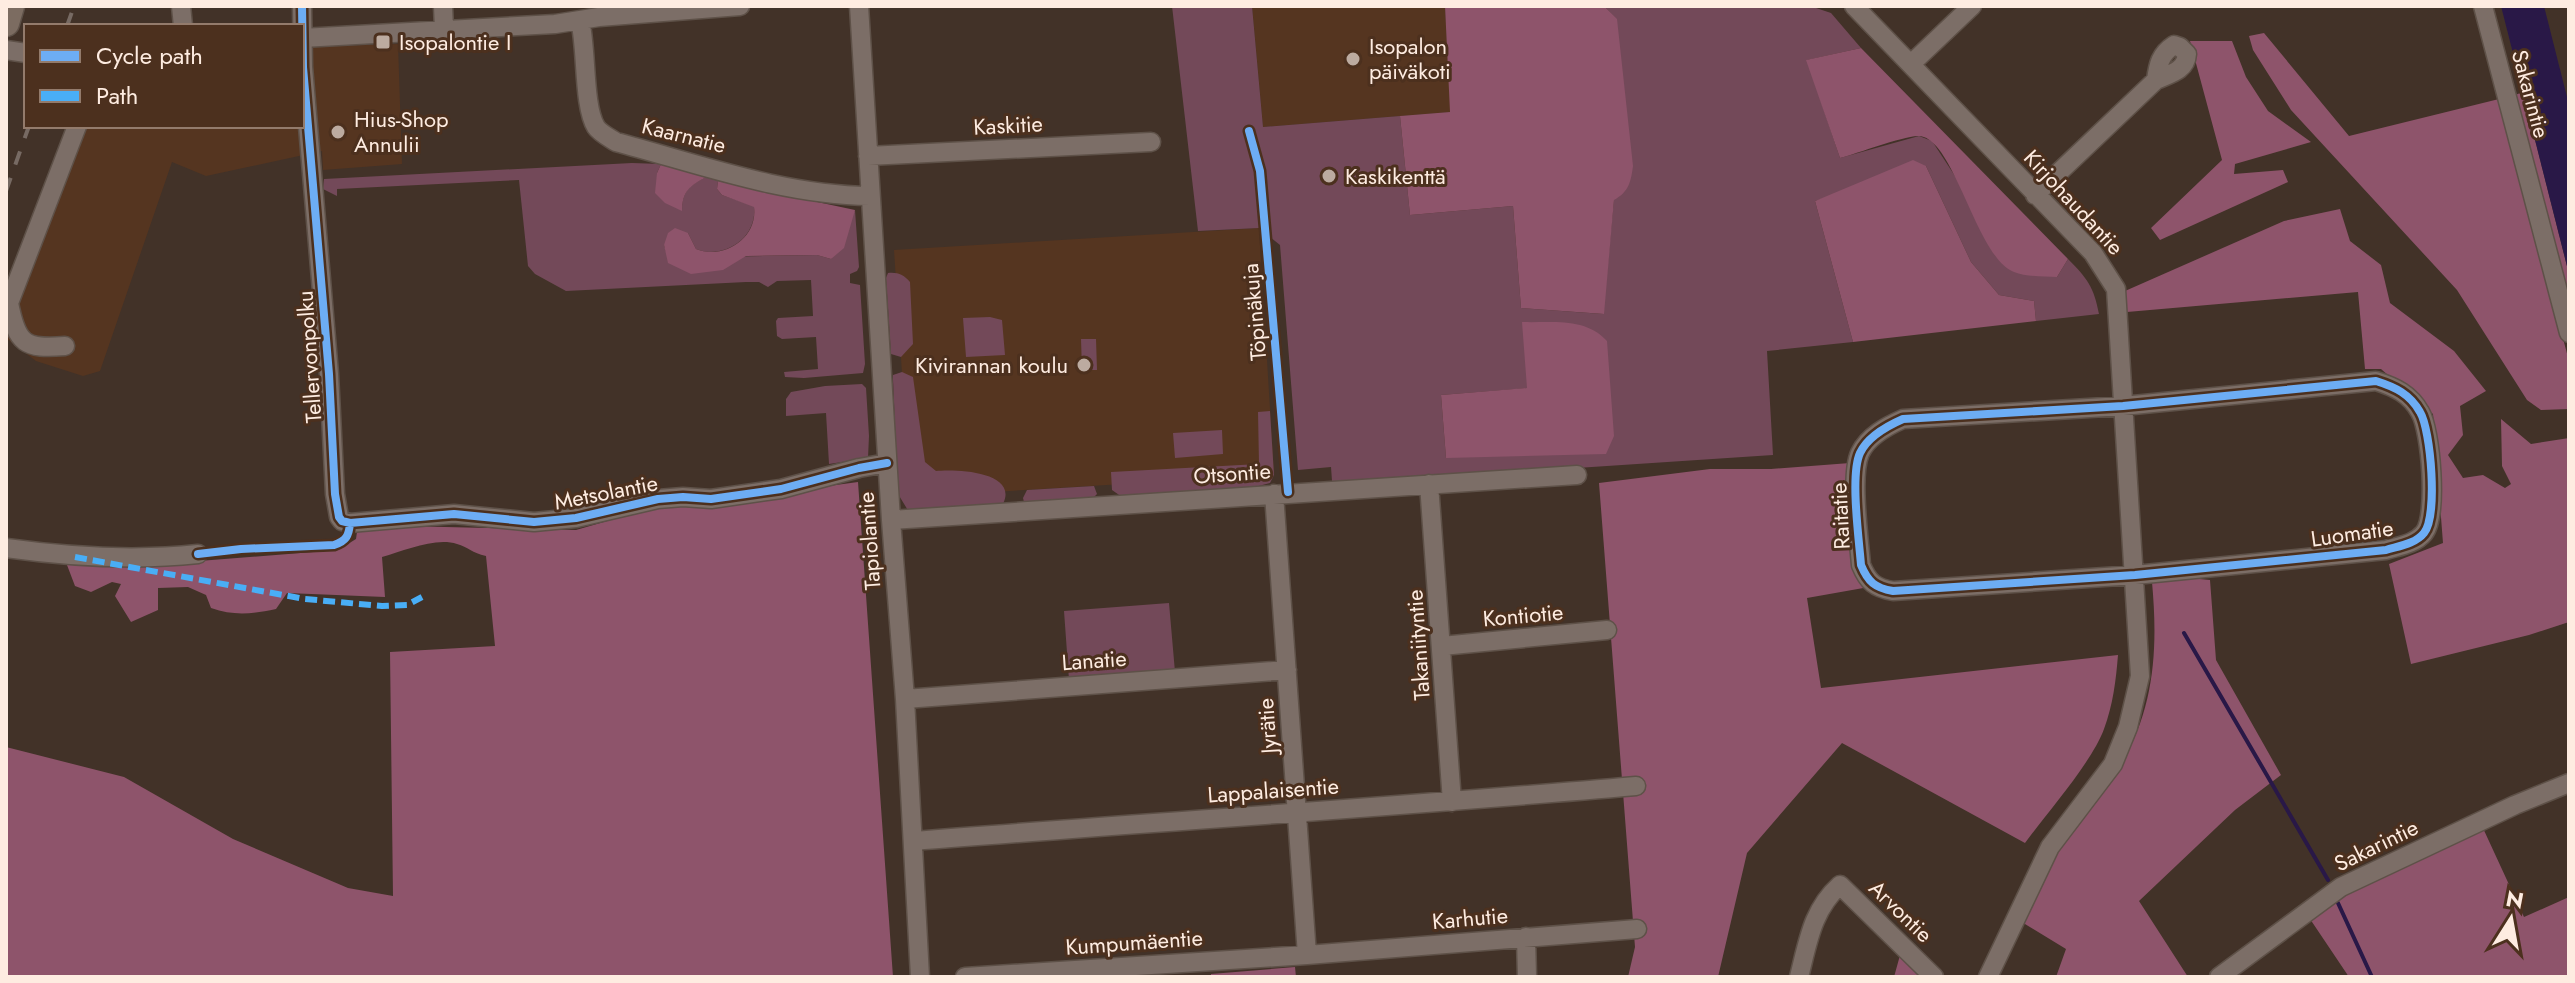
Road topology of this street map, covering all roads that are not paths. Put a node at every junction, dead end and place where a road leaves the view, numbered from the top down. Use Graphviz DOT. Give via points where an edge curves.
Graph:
graph roads {
  1 [pos="11,6"];
  2 [pos="443,6"];
  3 [pos="740,6"];
  4 [pos="859,6"];
  5 [pos="1854,6"];
  6 [pos="1972,6"];
  7 [pos="2483,6"];
  8 [pos="599,11"];
  9 [pos="580,21"];
  10 [pos="6,23"];
  11 [pos="444,29"];
  12 [pos="304,38"];
  13 [pos="304,64"];
  14 [pos="1911,64"];
  15 [pos="2156,80"];
  16 [pos="76,128"];
  17 [pos="1151,142"];
  18 [pos="868,156"];
  19 [pos="2035,195"];
  20 [pos="870,196"];
  21 [pos="2569,333"];
  22 [pos="65,346"];
  23 [pos="2123,406"];
  24 [pos="887,463"];
  25 [pos="1577,475"];
  26 [pos="1429,484"];
  27 [pos="1274,494"];
  28 [pos="891,520"];
  29 [pos="350,523"];
  30 [pos="6,548"];
  31 [pos="198,554"];
  32 [pos="2135,575"];
  33 [pos="1607,630"];
  34 [pos="1442,646"];
  35 [pos="1287,670"];
  36 [pos="905,699"];
  37 [pos="2569,783"];
  38 [pos="1636,786"];
  39 [pos="1452,802"];
  40 [pos="1297,811"];
  41 [pos="913,841"];
  42 [pos="1637,929"];
  43 [pos="1526,937"];
  44 [pos="1307,955"];
  45 [pos="2228,974"];
  46 [pos="920,977"];
  47 [pos="965,977"];
  48 [pos="1527,977"];
  49 [pos="1799,977"];
  50 [pos="1934,977"];
  51 [pos="1988,977"];
  1 -- 10 [label="highway"];
  2 -- 11 [label="street"];
  3 -- 8 [label="street"];
  4 -- 18 [label="street, Tapiolantie"];
  5 -- 14 [label="street, Kirjohaudantie"];
  6 -- 14 [label="street"];
  7 -- 21 [label="street, Sakarintie"];
  8 -- 9 [label="street"];
  9 -- 11 [label="street"];
  9 -- 20 [label="street, Kaarnatie" via="590,112 597,129 616,142 771,184"];
  11 -- 12 [label="street"];
  13 -- 29 [label="street, Tellervonpolku" via="335,494 339,517"];
  14 -- 19 [label="street, Kirjohaudantie"];
  15 -- 19 [label="street"];
  16 -- 22 [label="street" via="9,303 13,325 24,341 35,349"];
  17 -- 18 [label="street, Kaskitie"];
  18 -- 20 [label="street, Tapiolantie"];
  19 -- 23 [label="street, Kirjohaudantie" via="2093,253 2116,289"];
  20 -- 24 [label="street, Tapiolantie"];
  23 -- 32 [label="street, Kirjohaudantie"];
  23 -- 32 [label="street, Raitatie" via="1903,419 1886,426 1860,453 1856,472 1861,565 1877,589 1893,591"];
  23 -- 32 [label="street, Luomatie" via="2376,381 2409,397 2428,431 2431,515 2426,531 2413,542 2386,550"];
  24 -- 28 [label="street, Tapiolantie"];
  24 -- 29 [label="street, Metsolantie" via="781,489 711,499 658,499 576,518 534,522 454,514"];
  25 -- 26 [label="street, Otsontie"];
  26 -- 27 [label="street, Otsontie"];
  26 -- 34 [label="street, Takaniityntie"];
  27 -- 28 [label="street, Otsontie"];
  27 -- 35 [label="street, Jyrätie"];
  28 -- 36 [label="street, Tapiolantie"];
  30 -- 31 [label="street" via="75,557"];
  32 -- 51 [label="street, Kirjohaudantie" via="2140,676 2128,727 2113,764 2050,847"];
  33 -- 34 [label="street, Kontiotie"];
  34 -- 39 [label="street, Takaniityntie"];
  35 -- 36 [label="street, Lanatie"];
  35 -- 40 [label="street, Jyrätie"];
  36 -- 41 [label="street, Tapiolantie"];
  37 -- 45 [label="street, Sakarintie" via="2341,887"];
  38 -- 39 [label="street, Lappalaisentie"];
  39 -- 40 [label="street, Lappalaisentie"];
  40 -- 41 [label="street, Lappalaisentie"];
  40 -- 44 [label="street, Jyrätie"];
  41 -- 46 [label="street, Tapiolantie"];
  42 -- 43 [label="street, Karhutie"];
  43 -- 44 [label="street, Karhutie"];
  43 -- 48 [label="street"];
  44 -- 47 [label="street, Kumpumäentie"];
  49 -- 50 [label="street, Arvontie" via="1815,916 1840,885"];
}
